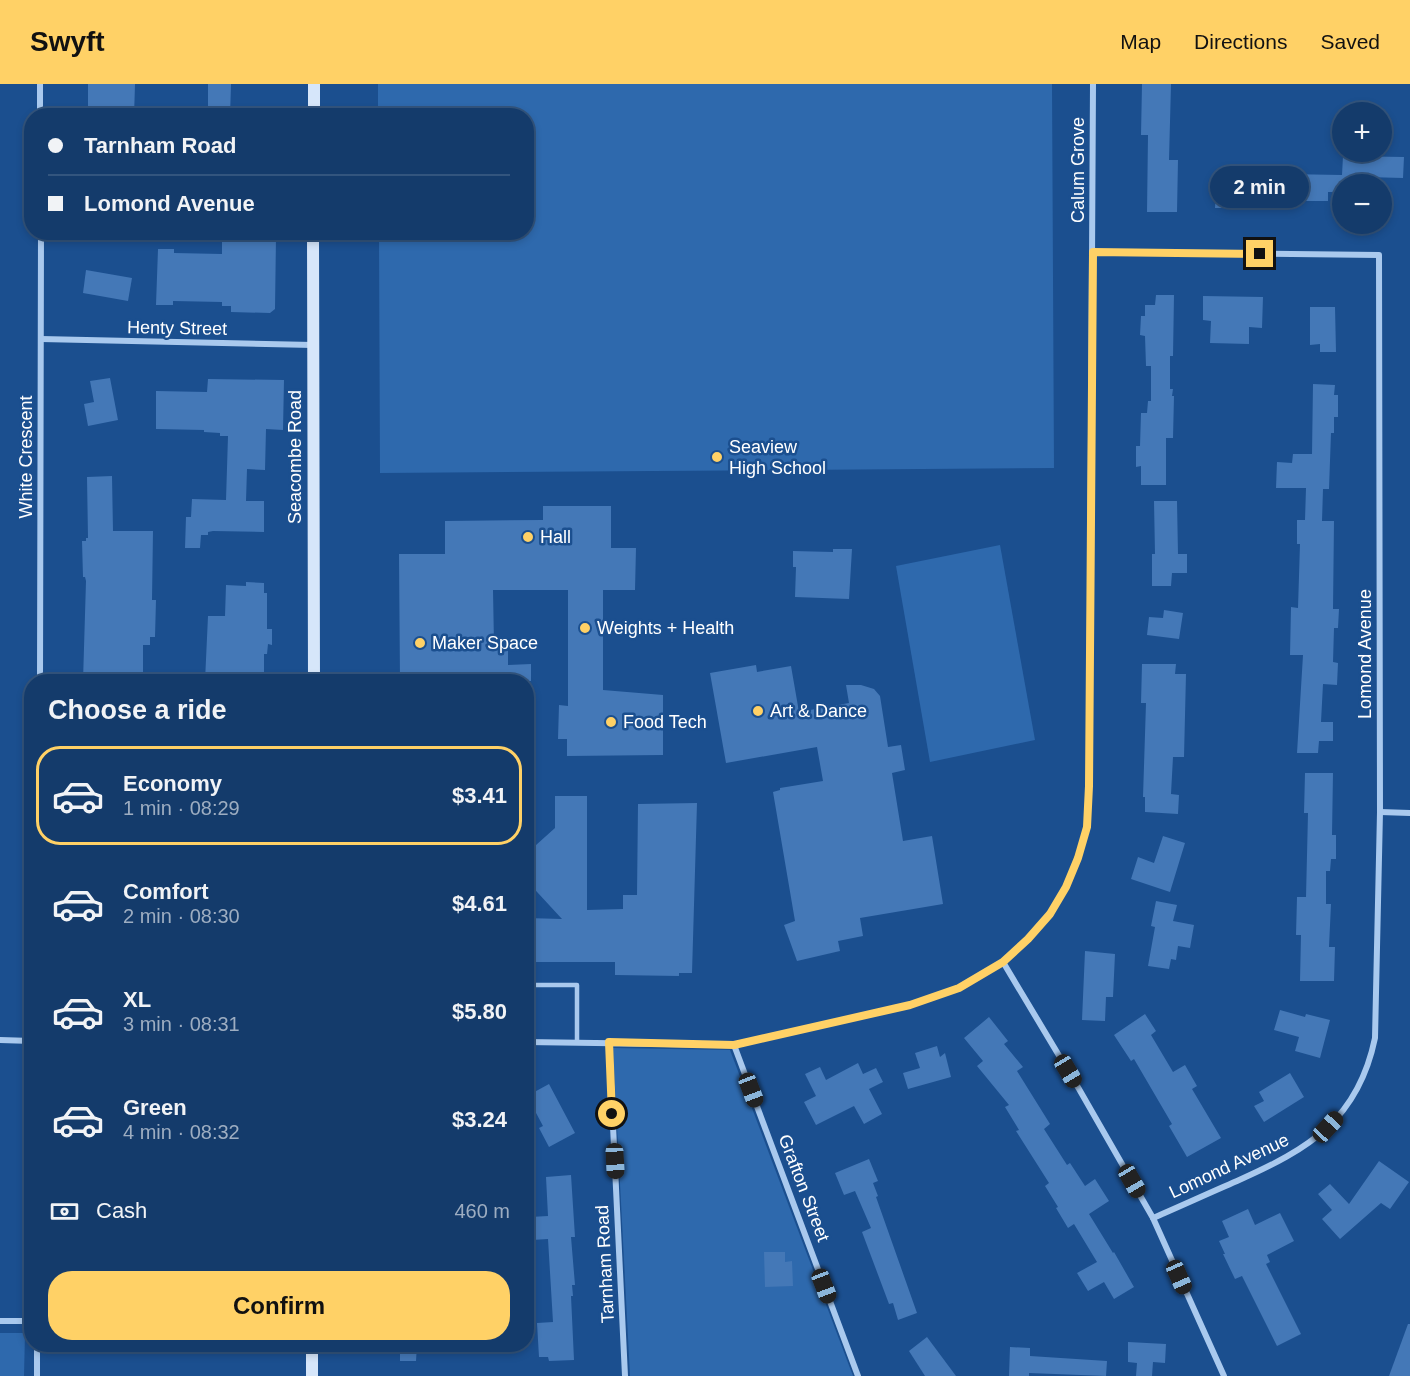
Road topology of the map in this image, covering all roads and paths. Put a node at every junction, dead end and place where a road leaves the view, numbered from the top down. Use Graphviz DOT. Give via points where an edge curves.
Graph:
graph roads {
  1 [pos="40,84"];
  2 [pos="314,84"];
  3 [pos="1093,84"];
  4 [pos="40,108"];
  5 [pos="314,108"];
  6 [pos="41,240"];
  7 [pos="313,240"];
  8 [pos="1093,252"];
  9 [pos="41,339"];
  10 [pos="313,345"];
  11 [pos="40,674"];
  12 [pos="314,674"];
  13 [pos="1380,812"];
  14 [pos="1410,813"];
  15 [pos="1003,962"];
  16 [pos="534,985"];
  17 [pos="0,1041"];
  18 [pos="24,1041"];
  19 [pos="534,1042"];
  20 [pos="578,1042"];
  21 [pos="609,1042"];
  22 [pos="734,1045"];
  23 [pos="1153,1218"];
  24 [pos="0,1321"];
  25 [pos="24,1322"];
  26 [pos="37,1352"];
  27 [pos="312,1352"];
  28 [pos="37,1376"];
  29 [pos="312,1376"];
  30 [pos="625,1376"];
  31 [pos="858,1376"];
  32 [pos="1224,1376"];
  1 -- 4 [label="street"];
  2 -- 5 [label="main road"];
  3 -- 8 [label="street, Calum Grove"];
  6 -- 9 [label="street, White Crescent"];
  7 -- 10 [label="main road, Seacombe Road"];
  8 -- 13 [label="street, Lomond Avenue" via="1379,255"];
  8 -- 15 [label="street, Calum Grove" via="1087,827 1066,887 1050,914"];
  9 -- 10 [label="street, Henty Street"];
  9 -- 11 [label="street, White Crescent"];
  10 -- 12 [label="main road, Seacombe Road"];
  13 -- 14 [label="street"];
  13 -- 23 [label="street, Lomond Avenue" via="1376,1038 1349,1103 1315,1140 1282,1161"];
  15 -- 22 [label="street, Calum Grove" via="959,988 910,1005"];
  15 -- 23 [label="street"];
  16 -- 20 [label="lane" via="577,985"];
  17 -- 18 [label="street"];
  19 -- 20 [label="street, Calum Grove"];
  20 -- 21 [label="street, Calum Grove"];
  21 -- 22 [label="street, Calum Grove"];
  21 -- 30 [label="street, Tarnham Road"];
  22 -- 31 [label="street, Grafton Street"];
  23 -- 32 [label="street"];
  24 -- 25 [label="street"];
  26 -- 28 [label="street"];
  27 -- 29 [label="main road"];
}
